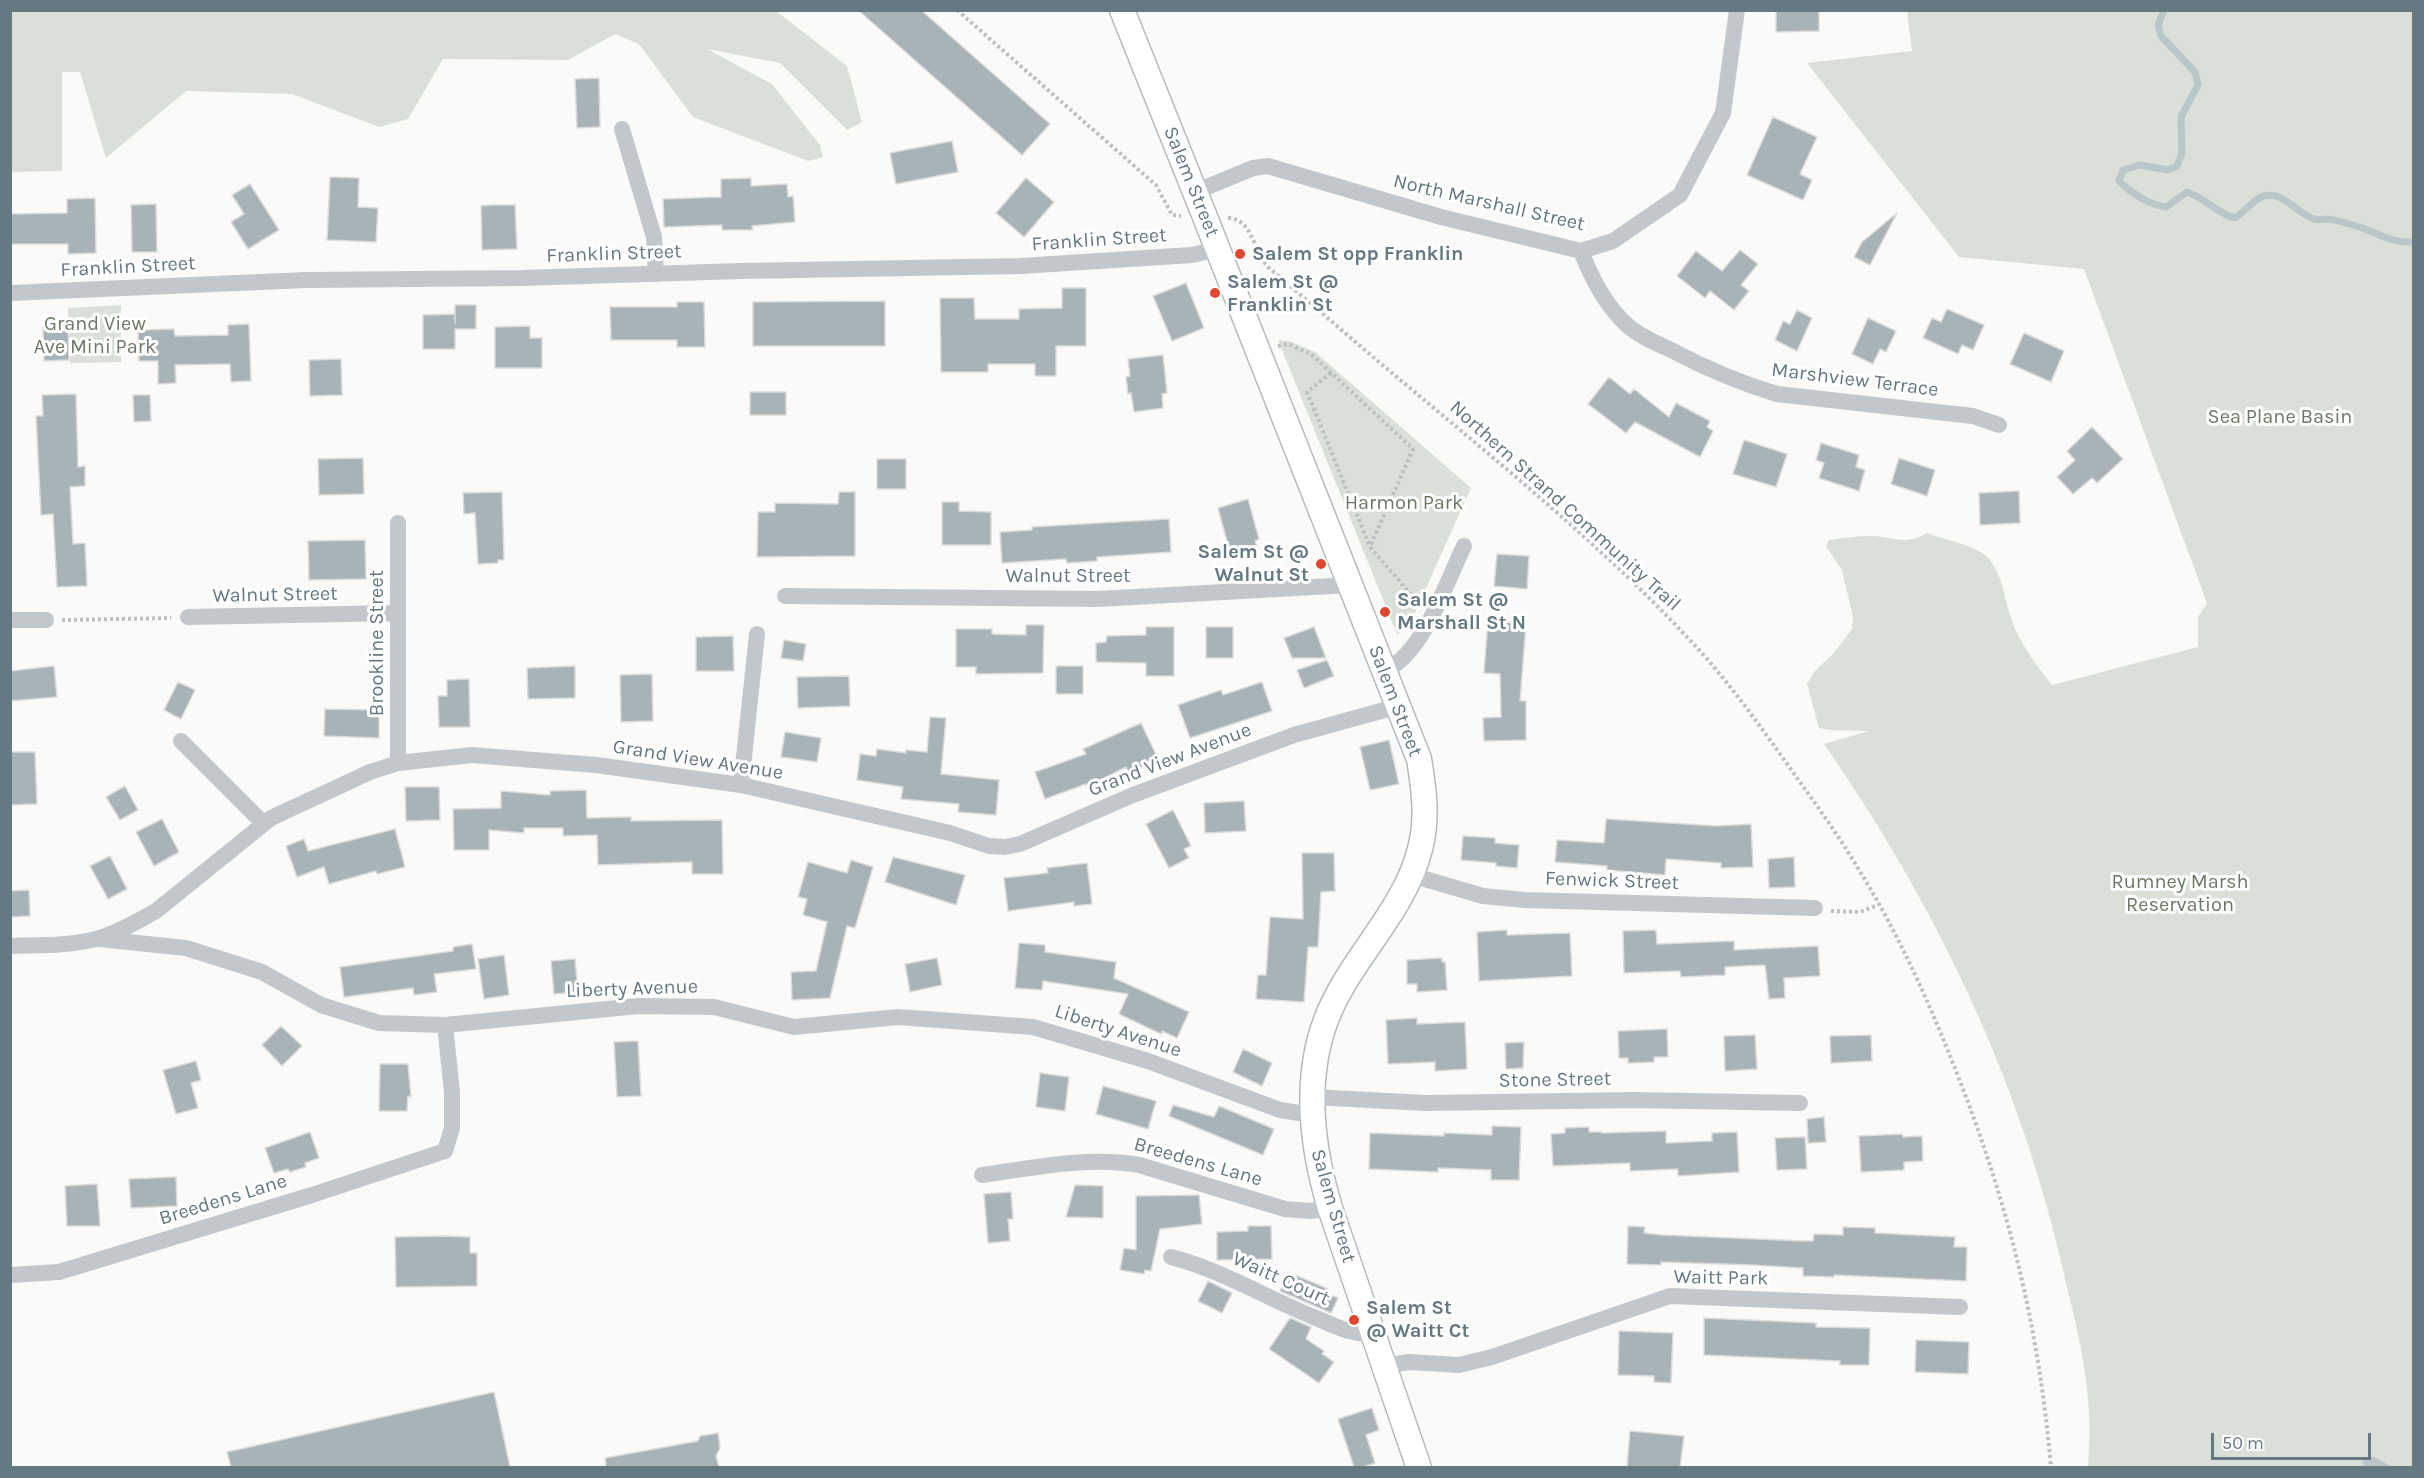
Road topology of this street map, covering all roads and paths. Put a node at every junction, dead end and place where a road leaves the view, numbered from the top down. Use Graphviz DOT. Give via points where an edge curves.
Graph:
graph roads {
  1 [pos="957,10"];
  2 [pos="1122,10"];
  3 [pos="1737,10"];
  4 [pos="622,129"];
  5 [pos="1156,185"];
  6 [pos="1195,192"];
  7 [pos="1218,249"];
  8 [pos="1581,251"];
  9 [pos="1268,267"];
  10 [pos="656,274"];
  11 [pos="10,293"];
  12 [pos="1259,353"];
  13 [pos="1331,373"];
  14 [pos="1999,425"];
  15 [pos="398,523"];
  16 [pos="1464,546"];
  17 [pos="1370,547"];
  18 [pos="1350,585"];
  19 [pos="785,596"];
  20 [pos="398,613"];
  21 [pos="1431,614"];
  22 [pos="188,617"];
  23 [pos="10,620"];
  24 [pos="46,620"];
  25 [pos="757,634"];
  26 [pos="1385,671"];
  27 [pos="1399,706"];
  28 [pos="181,741"];
  29 [pos="398,763"];
  30 [pos="741,785"];
  31 [pos="262,822"];
  32 [pos="1411,875"];
  33 [pos="1878,905"];
  34 [pos="1815,908"];
  35 [pos="96,939"];
  36 [pos="10,946"];
  37 [pos="445,1025"];
  38 [pos="1800,1103"];
  39 [pos="1312,1106"];
  40 [pos="982,1175"];
  41 [pos="1330,1208"];
  42 [pos="1172,1257"];
  43 [pos="10,1275"];
  44 [pos="1960,1307"];
  45 [pos="1374,1333"];
  46 [pos="1385,1366"];
  47 [pos="1419,1467"];
  48 [pos="2051,1467"];
  1 -- 5 [label="path"];
  2 -- 6 [label="main road, Salem Street"];
  3 -- 8 [label="street, North Marshall Street" via="1724,113 1680,195 1613,241"];
  4 -- 10 [label="street" via="654,237"];
  6 -- 7 [label="main road, Salem Street"];
  6 -- 8 [label="street, North Marshall Street" via="1253,168 1268,166 1441,217"];
  7 -- 10 [label="street, Franklin Street" via="1192,255 1022,266"];
  7 -- 12 [label="main road, Salem Street"];
  8 -- 14 [label="street, Marshview Terrace" via="1591,275 1626,324 1641,336 1714,372 1777,394 1973,416"];
  9 -- 33 [label="path, Northern Strand Community Trail" via="1549,505 1688,638 1787,763 1860,871"];
  10 -- 11 [label="street, Franklin Street" via="306,280"];
  12 -- 13 [label="path" via="1288,345 1311,354"];
  12 -- 18 [label="main road, Salem Street"];
  13 -- 17 [label="path" via="1307,392"];
  13 -- 17 [label="path" via="1413,449"];
  15 -- 20 [label="street, Brookline Street"];
  16 -- 21 [label="street"];
  17 -- 21 [label="path"];
  18 -- 19 [label="street, Walnut Street" via="1098,599"];
  18 -- 26 [label="main road, Salem Street"];
  20 -- 22 [label="street, Walnut Street"];
  20 -- 29 [label="street, Brookline Street"];
  21 -- 26 [label="street" via="1414,648"];
  22 -- 24 [label="path"];
  23 -- 24 [label="street"];
  25 -- 30 [label="street"];
  26 -- 27 [label="main road, Salem Street"];
  27 -- 30 [label="street, Grand View Avenue" via="1294,735 1005,847"];
  27 -- 32 [label="main road, Salem Street" via="1419,759 1424,798 1423,835"];
  28 -- 31 [label="street"];
  29 -- 30 [label="street, Grand View Avenue" via="472,755 596,765"];
  29 -- 31 [label="street, Grand View Avenue"];
  31 -- 35 [label="street, Grand View Avenue" via="156,911"];
  32 -- 34 [label="street, Fenwick Street" via="1483,896 1525,900"];
  32 -- 39 [label="main road, Salem Street" via="1333,1004 1320,1039 1312,1078"];
  33 -- 34 [label="path" via="1854,913"];
  33 -- 48 [label="path, Northern Strand Community Trail" via="1942,1035 2006,1212 2036,1346"];
  35 -- 36 [label="street, Grand View Avenue"];
  35 -- 37 [label="street, Liberty Avenue" via="186,948 262,972 321,1005 379,1023"];
  37 -- 39 [label="street, Liberty Avenue" via="638,1006 714,1007 794,1027 898,1017 1033,1026 1148,1061 1280,1110"];
  37 -- 43 [label="street, Breedens Lane" via="452,1092 452,1128 445,1151 59,1272"];
  38 -- 39 [label="street, Stone Street" via="1634,1100"];
  39 -- 41 [label="main road, Salem Street" via="1320,1170"];
  40 -- 41 [label="street, Breedens Lane" via="1114,1161 1285,1209"];
  41 -- 45 [label="main road, Salem Street"];
  42 -- 45 [label="street, Waitt Court" via="1197,1263 1345,1330"];
  44 -- 46 [label="street, Waitt Park" via="1670,1296 1492,1357 1459,1365 1417,1362"];
  45 -- 46 [label="main road, Salem Street"];
  46 -- 47 [label="main road, Salem Street"];
}
